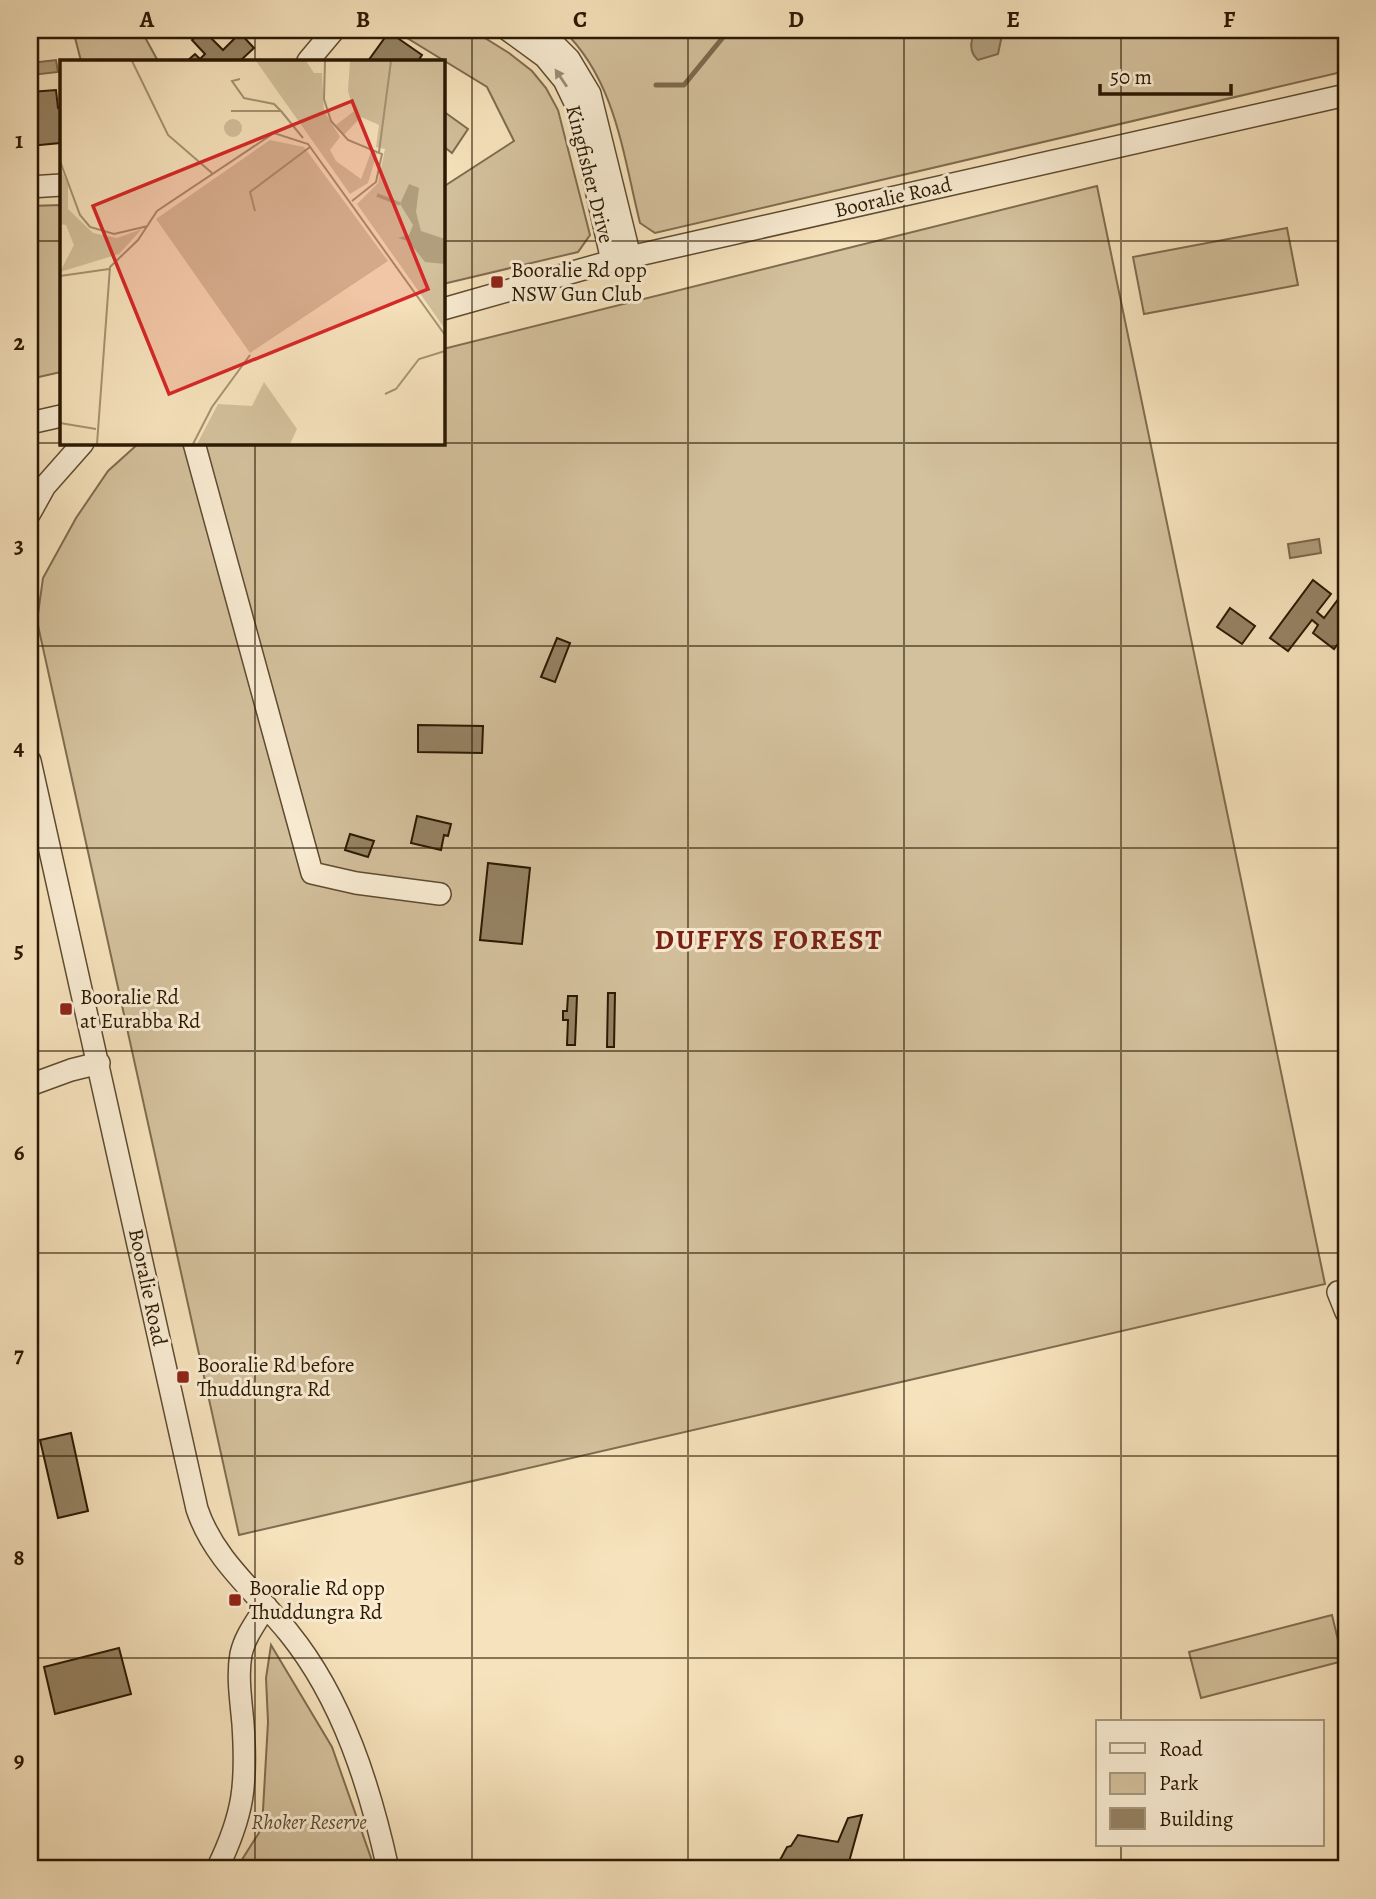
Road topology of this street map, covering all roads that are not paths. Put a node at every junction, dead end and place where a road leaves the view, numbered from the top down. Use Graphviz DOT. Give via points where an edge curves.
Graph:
graph roads {
  1 [pos="334,30"];
  2 [pos="508,30"];
  3 [pos="540,30"];
  4 [pos="309,60"];
  5 [pos="1346,95"];
  6 [pos="60,186"];
  7 [pos="30,187"];
  8 [pos="621,259"];
  9 [pos="444,310"];
  10 [pos="60,416"];
  11 [pos="30,423"];
  12 [pos="82,444"];
  13 [pos="194,444"];
  14 [pos="30,513"];
  15 [pos="30,761"];
  16 [pos="439,894"];
  17 [pos="99,1063"];
  18 [pos="30,1085"];
  19 [pos="1338,1292"];
  20 [pos="1346,1312"];
  21 [pos="266,1606"];
  22 [pos="217,1869"];
  23 [pos="388,1869"];
  1 -- 4 [label="street"];
  8 -- 2 [label="street, Kingfisher Drive, one-way" via="578,109 564,80 545,57"];
  3 -- 8 [label="street, Kingfisher Drive" via="569,60 590,94"];
  5 -- 8 [label="street, Booralie Road"];
  6 -- 7 [label="street"];
  8 -- 9 [label="street, Booralie Road"];
  10 -- 11 [label="street"];
  12 -- 14 [label="street" via="45,486"];
  13 -- 16 [label="street" via="312,873"];
  15 -- 17 [label="street, Booralie Road"];
  17 -- 18 [label="street"];
  17 -- 21 [label="street, Booralie Road" via="197,1509 218,1553"];
  19 -- 20 [label="street"];
  21 -- 22 [label="street" via="241,1653 243,1791 233,1837"];
  21 -- 23 [label="street, Booralie Road" via="304,1653 342,1721 366,1785"];
}
